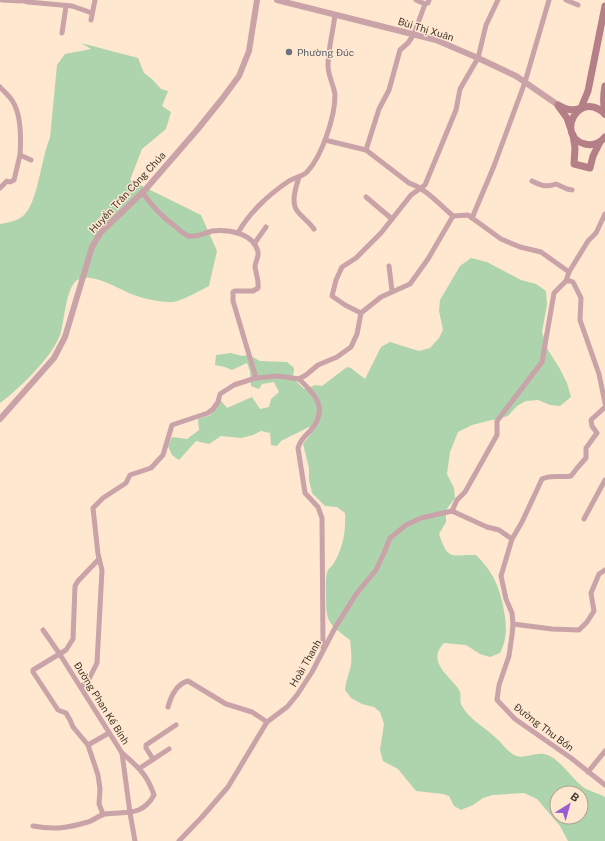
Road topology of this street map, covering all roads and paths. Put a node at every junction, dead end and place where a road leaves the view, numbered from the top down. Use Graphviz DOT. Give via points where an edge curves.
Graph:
graph roads {
  1 [pos="2,0"];
  2 [pos="21,0"];
  3 [pos="95,0"];
  4 [pos="257,0"];
  5 [pos="277,0"];
  6 [pos="416,0"];
  7 [pos="429,0"];
  8 [pos="498,0"];
  9 [pos="549,0"];
  10 [pos="566,0"];
  11 [pos="602,0"];
  12 [pos="425,4"];
  13 [pos="578,5"];
  14 [pos="66,6"];
  15 [pos="605,6"];
  16 [pos="92,13"];
  17 [pos="335,15"];
  18 [pos="91,20"];
  19 [pos="599,27"];
  20 [pos="62,33"];
  21 [pos="414,34"];
  22 [pos="478,58"];
  23 [pos="525,82"];
  24 [pos="605,86"];
  25 [pos="0,87"];
  26 [pos="604,94"];
  27 [pos="558,105"];
  28 [pos="581,108"];
  29 [pos="605,114"];
  30 [pos="572,132"];
  31 [pos="325,140"];
  32 [pos="603,140"];
  33 [pos="366,150"];
  34 [pos="20,156"];
  35 [pos="31,160"];
  36 [pos="299,177"];
  37 [pos="532,180"];
  38 [pos="0,188"];
  39 [pos="419,188"];
  40 [pos="572,190"];
  41 [pos="142,192"];
  42 [pos="366,197"];
  43 [pos="605,215"];
  44 [pos="453,216"];
  45 [pos="472,218"];
  46 [pos="392,219"];
  47 [pos="266,227"];
  48 [pos="314,229"];
  49 [pos="238,233"];
  50 [pos="254,244"];
  51 [pos="389,266"];
  52 [pos="569,272"];
  53 [pos="566,281"];
  54 [pos="392,291"];
  55 [pos="361,313"];
  56 [pos="256,378"];
  57 [pos="299,378"];
  58 [pos="605,403"];
  59 [pos="605,407"];
  60 [pos="0,419"];
  61 [pos="605,480"];
  62 [pos="452,511"];
  63 [pos="584,519"];
  64 [pos="512,539"];
  65 [pos="99,559"];
  66 [pos="605,570"];
  67 [pos="513,624"];
  68 [pos="42,630"];
  69 [pos="323,649"];
  70 [pos="59,653"];
  71 [pos="81,687"];
  72 [pos="168,707"];
  73 [pos="267,722"];
  74 [pos="176,725"];
  75 [pos="110,733"];
  76 [pos="88,745"];
  77 [pos="169,748"];
  78 [pos="605,751"];
  79 [pos="122,753"];
  80 [pos="153,759"];
  81 [pos="140,768"];
  82 [pos="588,772"];
  83 [pos="605,785"];
  84 [pos="130,813"];
  85 [pos="103,814"];
  86 [pos="33,826"];
  87 [pos="135,841"];
  88 [pos="179,841"];
  1 -- 2 [label="street"];
  2 -- 14 [label="street"];
  3 -- 16 [label="street"];
  4 -- 41 [label="street, Huyền Trân Công Chúa" via="249,52 239,76 197,130"];
  5 -- 17 [label="street, Bùi Thị Xuân"];
  6 -- 12 [label="street"];
  7 -- 12 [label="street"];
  8 -- 22 [label="street" via="486,25"];
  9 -- 23 [label="street"];
  10 -- 13 [label="street"];
  11 -- 19 [label="main road"];
  12 -- 21 [label="street"];
  14 -- 16 [label="street"];
  14 -- 20 [label="street"];
  15 -- 19 [label="main road"];
  16 -- 18 [label="street"];
  17 -- 21 [label="street, Bùi Thị Xuân"];
  17 -- 31 [label="street" via="328,54 328,67 334,90 334,109"];
  19 -- 28 [label="main road" via="588,91"];
  21 -- 22 [label="street, Bùi Thị Xuân" via="436,40"];
  21 -- 33 [label="street" via="400,50 389,90 379,110"];
  22 -- 23 [label="street, Bùi Thị Xuân"];
  22 -- 39 [label="street" via="460,89 456,110 425,185"];
  23 -- 27 [label="street, Bùi Thị Xuân"];
  23 -- 45 [label="street"];
  24 -- 26 [label="main road"];
  25 -- 34 [label="street" via="12,100 18,114"];
  26 -- 29 [label="main road"];
  27 -- 28 [label="main road" via="567,110"];
  27 -- 30 [label="main road"];
  28 -- 29 [label="main road" via="594,107"];
  28 -- 30 [label="main road" via="572,117"];
  30 -- 32 [label="main road" via="582,143 594,144"];
  30 -- 32 [label="main road" via="574,164 590,168 592,156"];
  31 -- 33 [label="street"];
  31 -- 36 [label="street" via="309,170"];
  33 -- 39 [label="street"];
  34 -- 35 [label="street"];
  34 -- 38 [label="street" via="14,180 7,181"];
  36 -- 48 [label="street" via="295,193 296,206 298,212"];
  36 -- 49 [label="street" via="290,180 270,196 250,216"];
  37 -- 40 [label="street" via="542,185 556,184"];
  39 -- 44 [label="street"];
  39 -- 46 [label="street"];
  41 -- 49 [label="street" via="163,218 187,235 194,236 221,230"];
  41 -- 60 [label="street, Huyền Trân Công Chúa" via="101,232 92,247 65,337 54,358"];
  42 -- 46 [label="street"];
  43 -- 52 [label="street" via="596,233 588,241"];
  44 -- 45 [label="street" via="468,214"];
  44 -- 54 [label="street" via="412,282 408,286"];
  45 -- 52 [label="street" via="502,239 541,252"];
  46 -- 55 [label="street" via="356,258 342,267 336,280 333,297"];
  47 -- 50 [label="street"];
  49 -- 50 [label="street"];
  50 -- 56 [label="street" via="258,256 255,266 258,288 253,291 235,291 233,301"];
  51 -- 54 [label="street"];
  52 -- 53 [label="street"];
  53 -- 58 [label="street" via="573,282 581,298 580,320 599,374"];
  53 -- 62 [label="street" via="554,293 542,362 497,421 497,436"];
  54 -- 55 [label="street"];
  55 -- 57 [label="street" via="357,334 351,347"];
  56 -- 57 [label="street"];
  56 -- 65 [label="street" via="234,384 220,394 218,402 208,412 172,425 163,455 151,468 130,475 126,483 93,508"];
  57 -- 69 [label="street" via="317,398 320,407 317,422 298,448 305,493 318,507 322,518"];
  59 -- 64 [label="street" via="591,420 597,433 586,448 586,458 571,476 542,479"];
  61 -- 63 [label="street"];
  62 -- 64 [label="street" via="499,530"];
  62 -- 69 [label="street, Hoài Thanh" via="421,518 406,525 390,538 376,570 357,592"];
  64 -- 67 [label="street" via="501,576"];
  65 -- 70 [label="street" via="75,586 73,639 66,650"];
  65 -- 71 [label="street" via="102,570 97,663 89,679"];
  66 -- 67 [label="street" via="600,574 592,593 594,611 579,630"];
  67 -- 82 [label="street, Đường Thu Bồn" via="509,656 499,685 497,700 516,719"];
  68 -- 70 [label="street, Đường Phan Kế Bính"];
  69 -- 73 [label="street, Hoài Thanh" via="312,672 287,707"];
  70 -- 71 [label="street, Đường Phan Kế Bính"];
  70 -- 76 [label="street" via="33,672 58,710 66,713 72,727"];
  71 -- 75 [label="street, Đường Phan Kế Bính"];
  72 -- 73 [label="street" via="172,694 181,684 188,681 226,704 252,712"];
  73 -- 88 [label="street, Hoài Thanh" via="228,787"];
  74 -- 80 [label="street" via="146,745"];
  75 -- 76 [label="street"];
  75 -- 79 [label="street, Đường Phan Kế Bính"];
  76 -- 85 [label="street" via="98,775 99,804"];
  77 -- 80 [label="street"];
  78 -- 82 [label="street"];
  79 -- 81 [label="street"];
  79 -- 84 [label="street, Đường Phan Kế Bính"];
  80 -- 81 [label="street"];
  81 -- 84 [label="street" via="154,795 143,808"];
  82 -- 83 [label="street, Đường Thu Bồn"];
  84 -- 85 [label="street"];
  84 -- 87 [label="street, Đường Phan Kế Bính"];
  85 -- 86 [label="street" via="89,821 57,829"];
}
